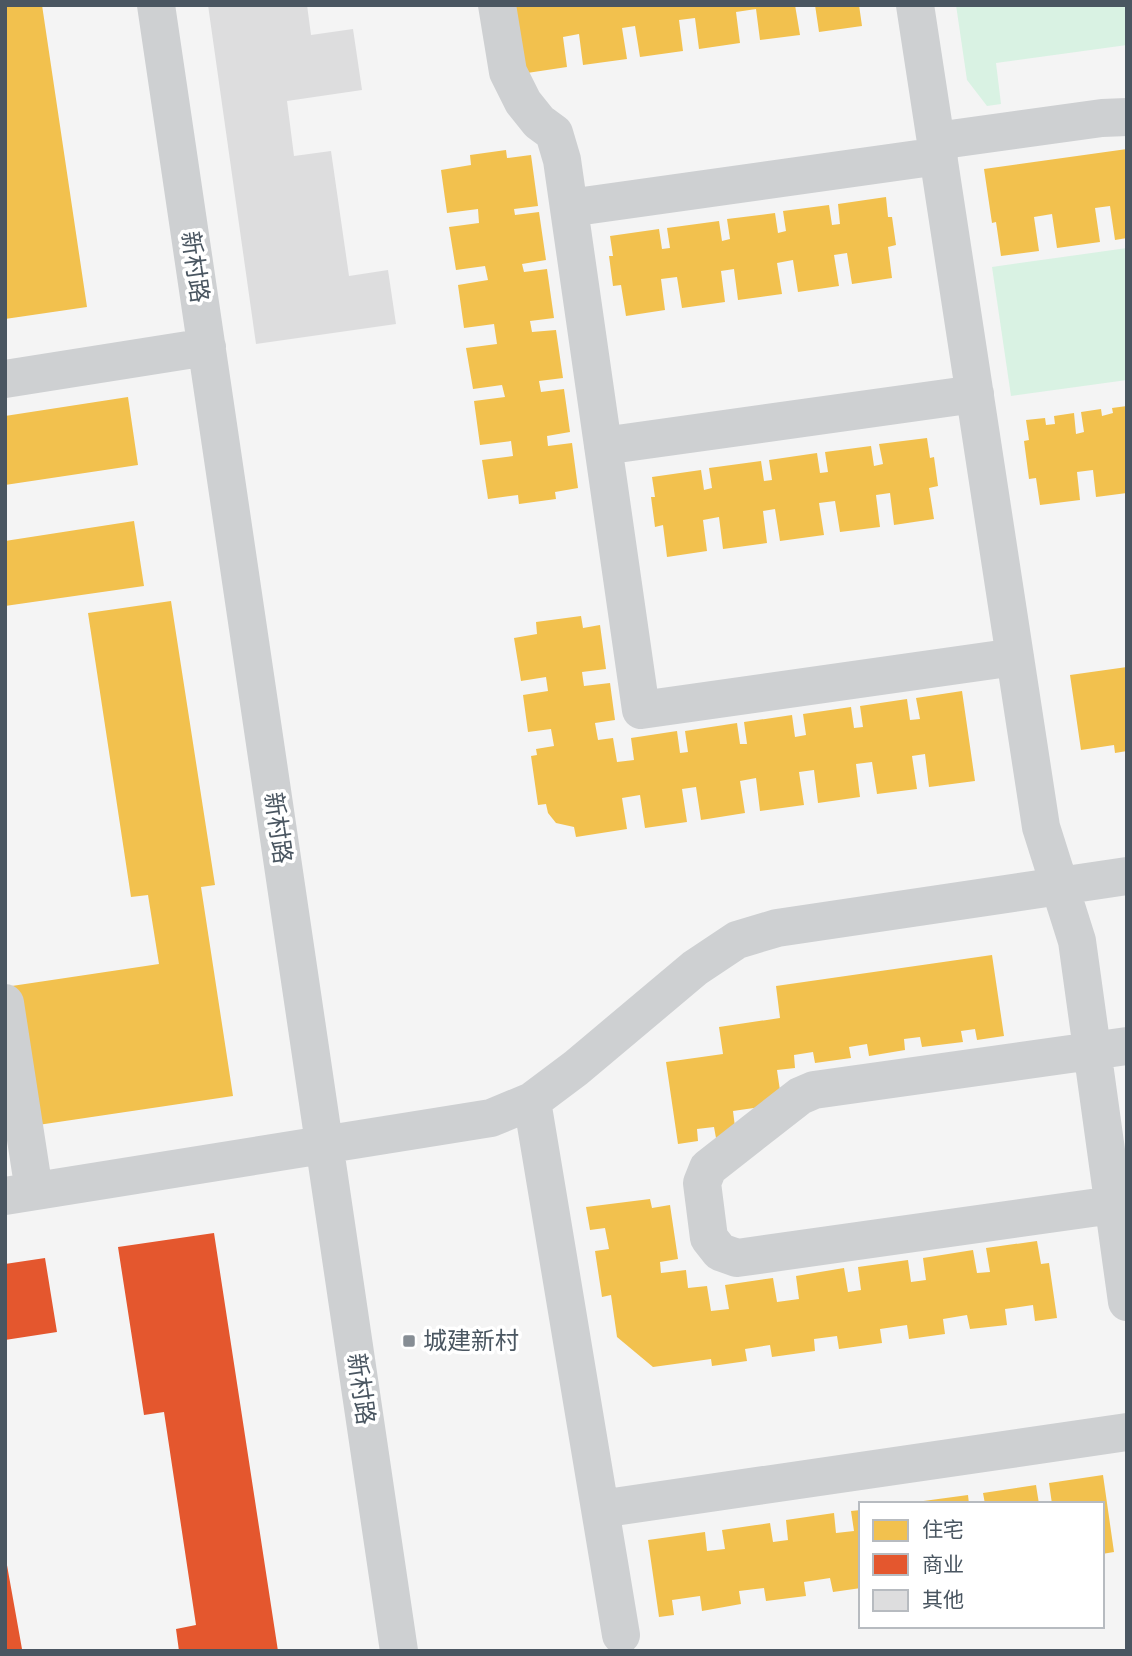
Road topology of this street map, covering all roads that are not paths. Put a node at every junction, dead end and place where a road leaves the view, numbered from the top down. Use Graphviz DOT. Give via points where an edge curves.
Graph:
graph roads {
  1 [pos="156,5"];
  2 [pos="497,5"];
  3 [pos="915,5"];
  4 [pos="1127,117"];
  5 [pos="937,148"];
  6 [pos="569,208"];
  7 [pos="207,347"];
  8 [pos="5,379"];
  9 [pos="975,394"];
  10 [pos="603,446"];
  11 [pos="1015,657"];
  12 [pos="1127,876"];
  13 [pos="1060,886"];
  14 [pos="5,1003"];
  15 [pos="1109,1048"];
  16 [pos="532,1101"];
  17 [pos="325,1147"];
  18 [pos="20,1194"];
  19 [pos="1113,1205"];
  20 [pos="1127,1302"];
  21 [pos="1127,1432"];
  22 [pos="600,1509"];
  23 [pos="621,1635"];
  24 [pos="399,1651"];
  1 -- 7 [label="street, 新村路"];
  2 -- 6 [label="street" via="508,72 523,102 554,133"];
  3 -- 5 [label="street"];
  4 -- 5 [label="street"];
  5 -- 6 [label="street"];
  5 -- 9 [label="street"];
  6 -- 10 [label="street"];
  7 -- 8 [label="street"];
  7 -- 17 [label="street, 新村路"];
  9 -- 10 [label="street"];
  9 -- 11 [label="street"];
  10 -- 11 [label="street" via="641,710"];
  11 -- 13 [label="street" via="1041,827"];
  12 -- 13 [label="street"];
  13 -- 15 [label="street"];
  13 -- 16 [label="street" via="777,928 737,940 695,968"];
  14 -- 18 [label="street"];
  15 -- 19 [label="street"];
  15 -- 19 [label="street" via="814,1090 708,1168 702,1183 709,1238 720,1252 737,1258"];
  16 -- 17 [label="street" via="491,1118"];
  16 -- 22 [label="street"];
  17 -- 18 [label="street"];
  17 -- 24 [label="street, 新村路"];
  19 -- 20 [label="street"];
  21 -- 22 [label="street"];
  22 -- 23 [label="street"];
}
